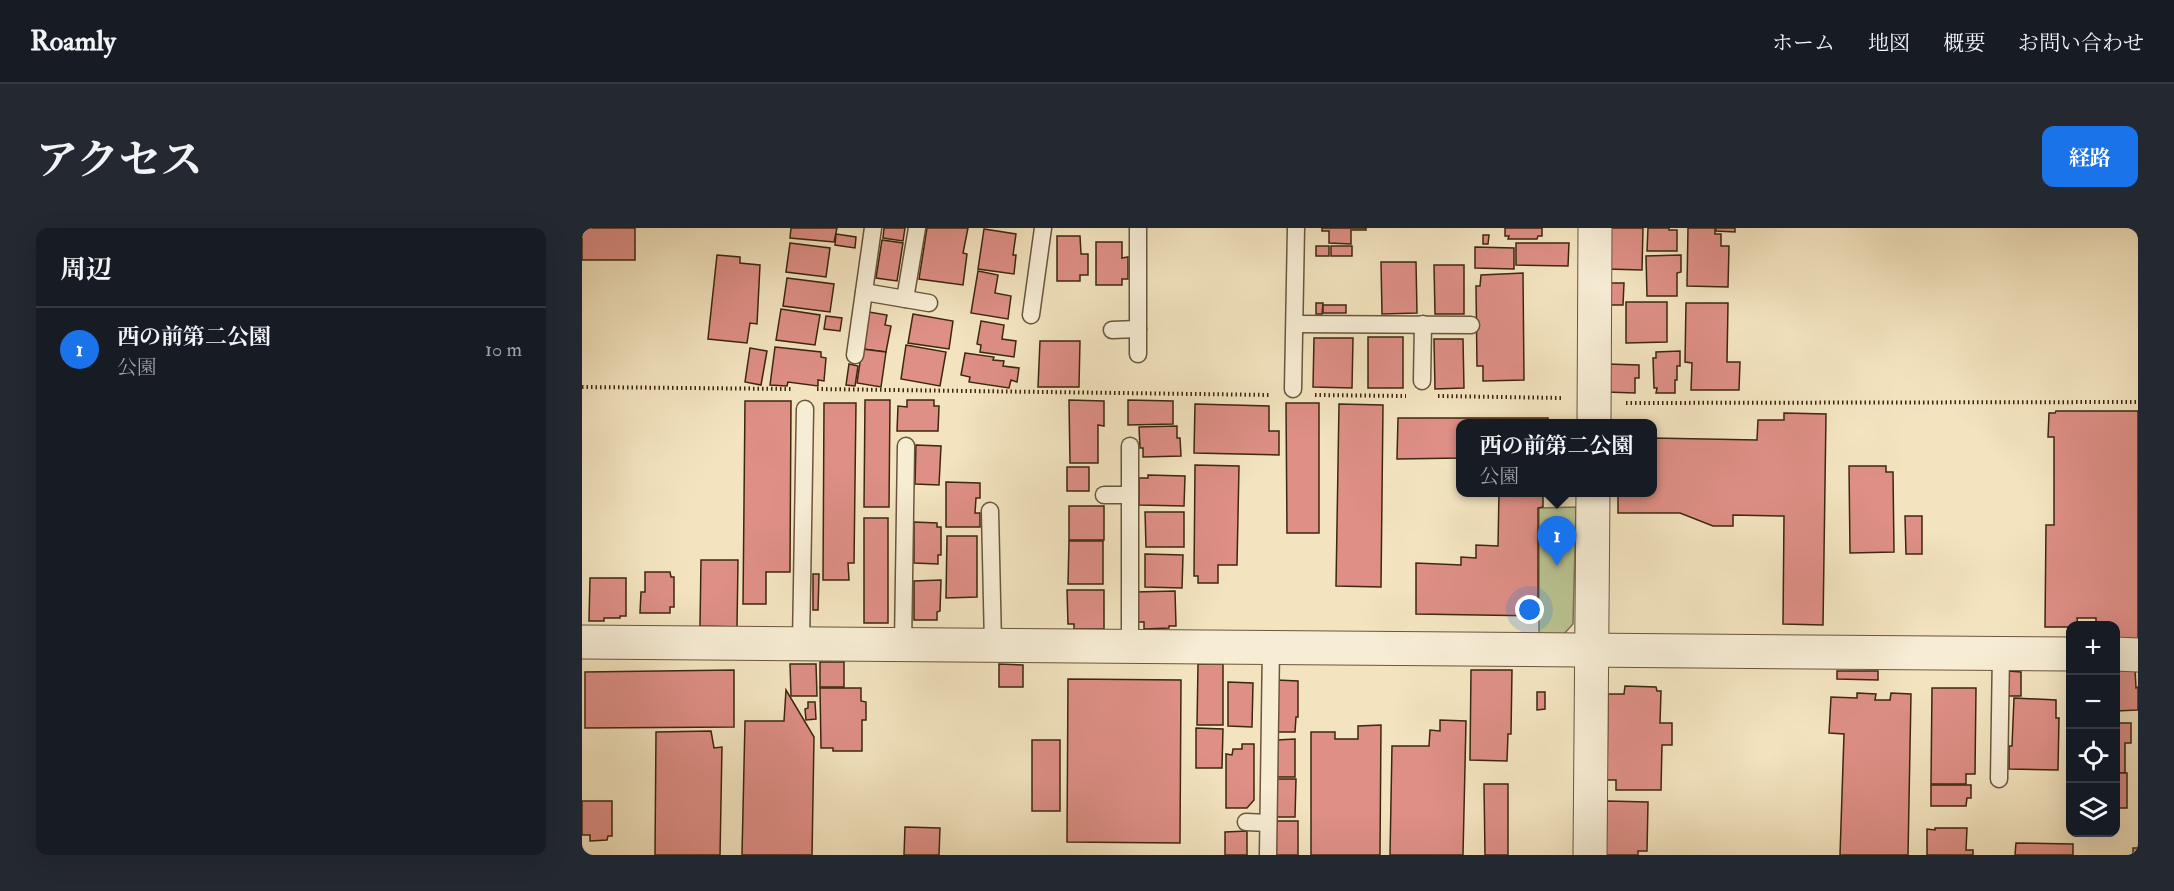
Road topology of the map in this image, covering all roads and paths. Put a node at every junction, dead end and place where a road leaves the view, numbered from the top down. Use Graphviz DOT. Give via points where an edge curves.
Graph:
graph roads {
  1 [pos="873,228"];
  2 [pos="917,228"];
  3 [pos="1043,228"];
  4 [pos="1138,228"];
  5 [pos="1296,228"];
  6 [pos="1595,228"];
  7 [pos="864,292"];
  8 [pos="905,299"];
  9 [pos="929,303"];
  10 [pos="1031,315"];
  11 [pos="1295,324"];
  12 [pos="1423,324"];
  13 [pos="1471,325"];
  14 [pos="1138,329"];
  15 [pos="1112,330"];
  16 [pos="1138,354"];
  17 [pos="855,355"];
  18 [pos="582,387"];
  19 [pos="796,389"];
  20 [pos="808,389"];
  21 [pos="1422,391"];
  22 [pos="1301,392"];
  23 [pos="1273,394"];
  24 [pos="2138,402"];
  25 [pos="805,409"];
  26 [pos="1594,413"];
  27 [pos="906,446"];
  28 [pos="1130,446"];
  29 [pos="1104,495"];
  30 [pos="1130,495"];
  31 [pos="1593,497"];
  32 [pos="990,512"];
  33 [pos="582,642"];
  34 [pos="801,644"];
  35 [pos="903,645"];
  36 [pos="993,645"];
  37 [pos="1130,645"];
  38 [pos="1271,646"];
  39 [pos="1592,649"];
  40 [pos="2001,653"];
  41 [pos="2066,654"];
  42 [pos="2120,654"];
  43 [pos="2138,655"];
  44 [pos="1999,779"];
  45 [pos="1246,822"];
  46 [pos="1268,823"];
  47 [pos="1268,855"];
  48 [pos="1590,855"];
  1 -- 7 [label="lane"];
  2 -- 8 [label="lane"];
  3 -- 10 [label="lane"];
  4 -- 14 [label="lane"];
  5 -- 11 [label="lane"];
  6 -- 26 [label="street"];
  7 -- 8 [label="lane"];
  7 -- 17 [label="lane"];
  8 -- 9 [label="lane"];
  11 -- 12 [label="lane"];
  11 -- 22 [label="lane"];
  12 -- 13 [label="lane"];
  12 -- 21 [label="lane"];
  14 -- 15 [label="lane"];
  14 -- 16 [label="lane"];
  18 -- 19 [label="path"];
  20 -- 23 [label="path"];
  21 -- 22 [label="path"];
  21 -- 26 [label="path" via="1582,398"];
  24 -- 26 [label="path"];
  25 -- 34 [label="lane"];
  27 -- 35 [label="lane"];
  28 -- 30 [label="lane"];
  29 -- 30 [label="lane"];
  30 -- 37 [label="lane"];
  31 -- 39 [label="street"];
  32 -- 36 [label="lane"];
  33 -- 34 [label="street"];
  34 -- 35 [label="street"];
  35 -- 36 [label="street"];
  36 -- 37 [label="street"];
  37 -- 38 [label="street"];
  38 -- 39 [label="street"];
  38 -- 46 [label="lane"];
  39 -- 40 [label="street"];
  39 -- 48 [label="street"];
  40 -- 41 [label="street"];
  40 -- 44 [label="lane"];
  42 -- 43 [label="street"];
  45 -- 46 [label="lane"];
  46 -- 47 [label="lane"];
}
